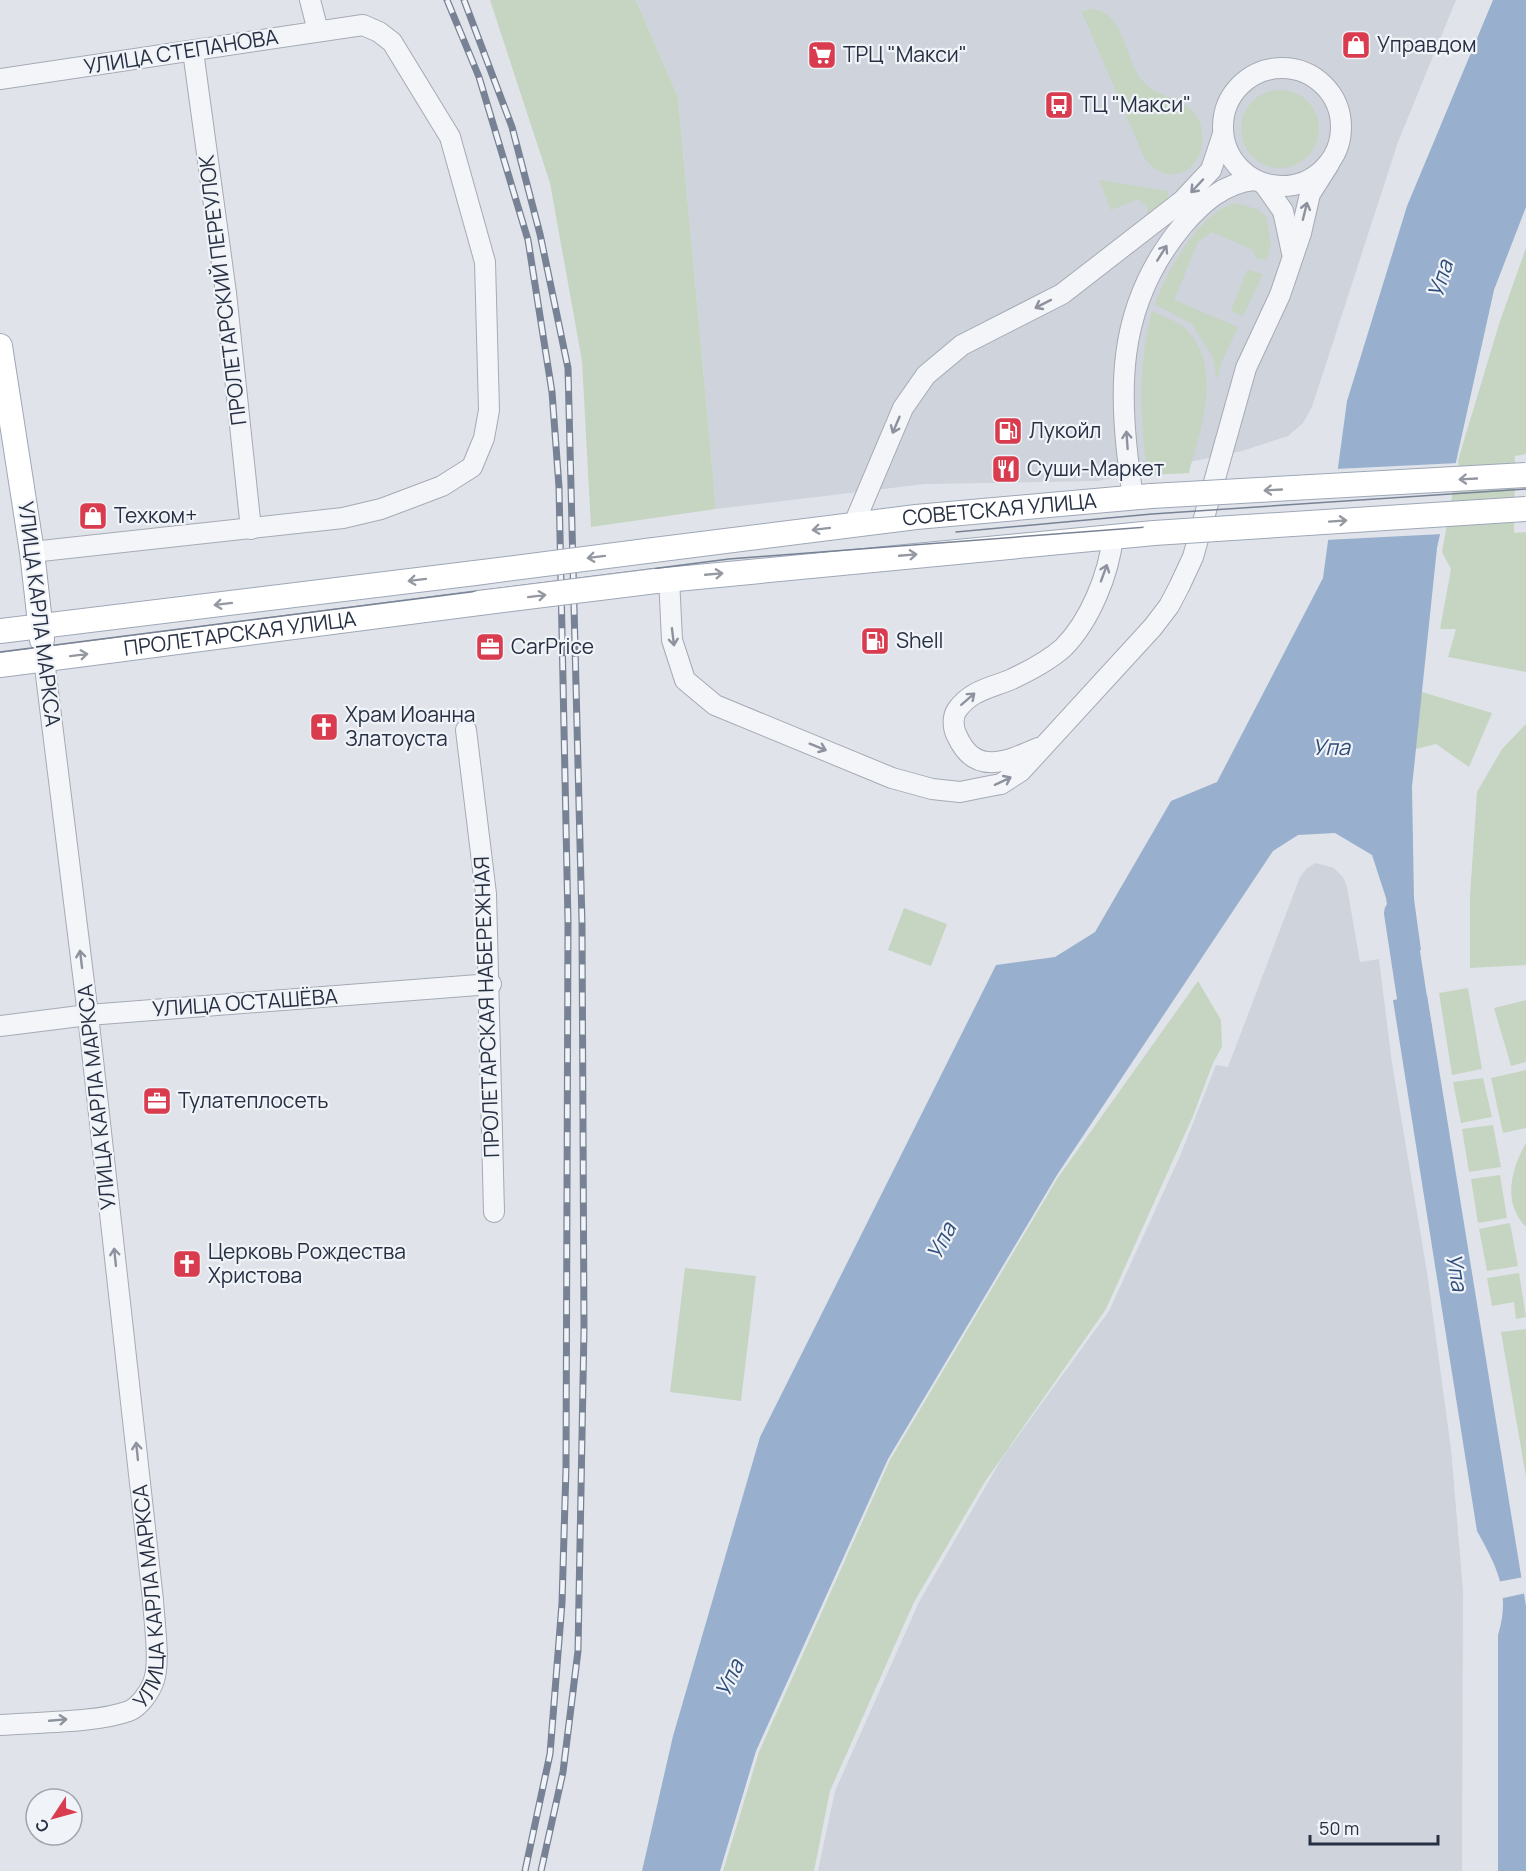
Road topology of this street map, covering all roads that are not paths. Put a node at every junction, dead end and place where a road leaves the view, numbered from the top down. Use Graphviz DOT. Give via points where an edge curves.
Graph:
graph roads {
  1 [pos="310,0"];
  2 [pos="318,31"];
  3 [pos="193,51"];
  4 [pos="0,79"];
  5 [pos="1223,135"];
  6 [pos="1329,164"];
  7 [pos="1259,182"];
  8 [pos="1292,262"];
  9 [pos="0,346"];
  10 [pos="1526,475"];
  11 [pos="1142,497"];
  12 [pos="1526,509"];
  13 [pos="853,526"];
  14 [pos="251,529"];
  15 [pos="1113,536"];
  16 [pos="32,552"];
  17 [pos="475,573"];
  18 [pos="663,580"];
  19 [pos="479,603"];
  20 [pos="40,626"];
  21 [pos="0,631"];
  22 [pos="44,659"];
  23 [pos="0,665"];
  24 [pos="466,730"];
  25 [pos="1041,747"];
  26 [pos="491,984"];
  27 [pos="88,1016"];
  28 [pos="0,1026"];
  29 [pos="494,1212"];
  30 [pos="0,1725"];
  1 -- 2 [label="street"];
  2 -- 3 [label="street, УЛИЦА СТЕПАНОВА"];
  2 -- 14 [label="street, УЛИЦА СТЕПАНОВА" via="363,25 392,42 450,136 485,262 489,410 484,438 472,466 442,486 381,509 343,518"];
  3 -- 4 [label="street, УЛИЦА СТЕПАНОВА"];
  3 -- 14 [label="street, ПРОЛЕТАРСКИЙ ПЕРЕУЛОК" via="226,292"];
  5 -- 6 [label="street" via="1225,110 1244,81 1259,72 1278,68 1298,70 1316,78 1339,109 1342,128"];
  5 -- 7 [label="street" via="1233,161"];
  5 -- 13 [label="street, one-way" via="1211,170 1182,201 1062,294 962,345 927,375 903,408"];
  6 -- 7 [label="street" via="1316,177 1300,184 1281,187"];
  8 -- 6 [label="street, one-way" via="1310,194"];
  7 -- 8 [label="street" via="1283,211 1292,244"];
  11 -- 7 [label="street, one-way" via="1124,361 1137,300 1165,247 1194,213 1227,187 1239,182"];
  8 -- 25 [label="street" via="1245,368 1193,557 1174,597 1153,627"];
  9 -- 16 [label="main road, УЛИЦА КАРЛА МАРКСА"];
  10 -- 11 [label="main road, СОВЕТСКАЯ УЛИЦА, one-way, bridge"];
  11 -- 13 [label="main road, СОВЕТСКАЯ УЛИЦА"];
  15 -- 12 [label="main road, СОВЕТСКАЯ УЛИЦА, one-way, bridge"];
  13 -- 17 [label="main road, СОВЕТСКАЯ УЛИЦА, one-way, bridge"];
  14 -- 16 [label="street"];
  18 -- 15 [label="main road, СОВЕТСКАЯ УЛИЦА, one-way"];
  25 -- 15 [label="street, one-way" via="1010,760 991,763 975,759 963,749 954,730 955,712 980,689 1032,669 1062,648 1081,626 1092,604"];
  16 -- 20 [label="main road, УЛИЦА КАРЛА МАРКСА"];
  17 -- 20 [label="main road, ПРОЛЕТАРСКАЯ УЛИЦА, one-way"];
  19 -- 18 [label="main road, СОВЕТСКАЯ УЛИЦА, one-way, bridge"];
  18 -- 25 [label="street, one-way" via="672,640 685,680 715,705 892,778 932,789 960,792 1001,784 1022,771"];
  22 -- 19 [label="main road, ПРОЛЕТАРСКАЯ УЛИЦА, one-way"];
  20 -- 21 [label="main road, ПРОЛЕТАРСКАЯ УЛИЦА"];
  20 -- 22 [label="main road, УЛИЦА КАРЛА МАРКСА"];
  22 -- 23 [label="main road, ПРОЛЕТАРСКАЯ УЛИЦА"];
  27 -- 22 [label="street, УЛИЦА КАРЛА МАРКСА, one-way"];
  24 -- 26 [label="street, ПРОЛЕТАРСКАЯ НАБЕРЕЖНАЯ" via="486,894"];
  26 -- 27 [label="street, УЛИЦА ОСТАШЁВА"];
  26 -- 29 [label="street, ПРОЛЕТАРСКАЯ НАБЕРЕЖНАЯ"];
  27 -- 28 [label="street, УЛИЦА ОСТАШЁВА"];
  30 -- 27 [label="street, УЛИЦА КАРЛА МАРКСА, one-way" via="99,1717 130,1710 142,1701 154,1682 153,1600"];
}
